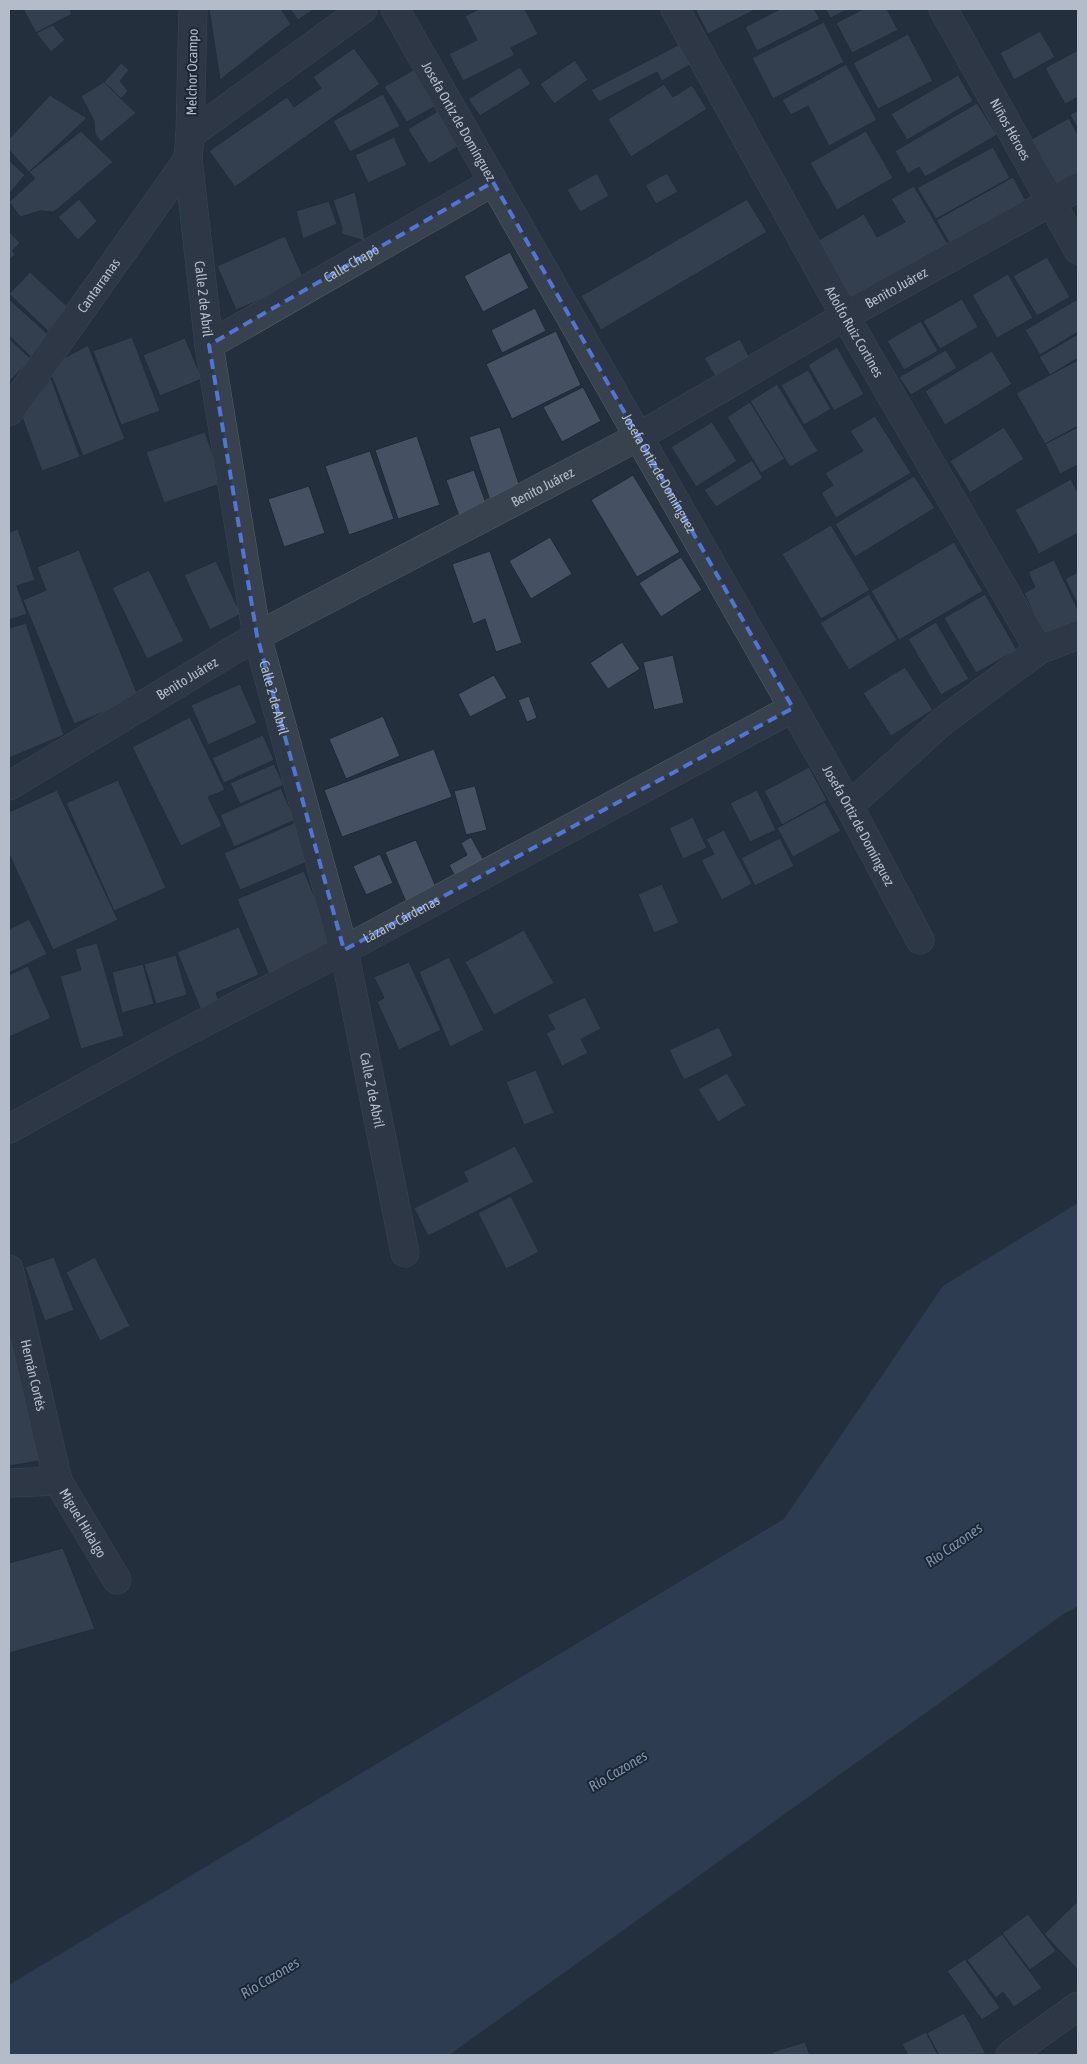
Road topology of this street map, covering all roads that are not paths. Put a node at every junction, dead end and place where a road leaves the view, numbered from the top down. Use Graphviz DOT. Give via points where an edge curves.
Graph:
graph roads {
  1 [pos="193,9"];
  2 [pos="363,9"];
  3 [pos="395,9"];
  4 [pos="675,9"];
  5 [pos="942,9"];
  6 [pos="189,147"];
  7 [pos="493,182"];
  8 [pos="1078,186"];
  9 [pos="1052,203"];
  10 [pos="1078,250"];
  11 [pos="845,316"];
  12 [pos="209,345"];
  13 [pos="9,412"];
  14 [pos="638,437"];
  15 [pos="1078,635"];
  16 [pos="257,636"];
  17 [pos="1040,650"];
  18 [pos="793,708"];
  19 [pos="9,786"];
  20 [pos="849,806"];
  21 [pos="920,940"];
  22 [pos="344,950"];
  23 [pos="9,1129"];
  24 [pos="405,1253"];
  25 [pos="9,1269"];
  26 [pos="58,1481"];
  27 [pos="9,1483"];
  28 [pos="117,1580"];
  29 [pos="1078,2006"];
  30 [pos="1010,2055"];
  1 -- 6 [label="street, Melchor Ocampo"];
  2 -- 6 [label="street, Cantarranas"];
  3 -- 7 [label="street, Josefa Ortiz de Domínguez"];
  4 -- 11 [label="street, Adolfo Ruiz Cortines"];
  5 -- 9 [label="street, Niños Héroes"];
  6 -- 12 [label="street, Calle 2 de Abril"];
  6 -- 13 [label="street, Cantarranas"];
  7 -- 12 [label="street, Calle Chapó"];
  7 -- 14 [label="street, Josefa Ortiz de Domínguez"];
  8 -- 9 [label="street, Benito Juárez"];
  9 -- 10 [label="street, Niños Héroes"];
  9 -- 11 [label="street, Benito Juárez"];
  11 -- 14 [label="street, Benito Juárez"];
  11 -- 17 [label="street, Adolfo Ruiz Cortines"];
  12 -- 16 [label="street, Calle 2 de Abril"];
  14 -- 16 [label="street, Benito Juárez"];
  14 -- 18 [label="street, Josefa Ortiz de Domínguez"];
  15 -- 17 [label="street"];
  16 -- 19 [label="street, Benito Juárez"];
  16 -- 22 [label="street, Calle 2 de Abril"];
  17 -- 20 [label="street" via="943,721"];
  18 -- 20 [label="street, Josefa Ortiz de Domínguez"];
  18 -- 22 [label="street, Lázaro Cárdenas"];
  20 -- 21 [label="street, Josefa Ortiz de Domínguez"];
  22 -- 23 [label="street, Lázaro Cárdenas"];
  22 -- 24 [label="street, Calle 2 de Abril"];
  25 -- 26 [label="street, Hernán Cortés"];
  26 -- 27 [label="street, Miguel Hidalgo"];
  26 -- 28 [label="street, Miguel Hidalgo"];
  29 -- 30 [label="street"];
}
